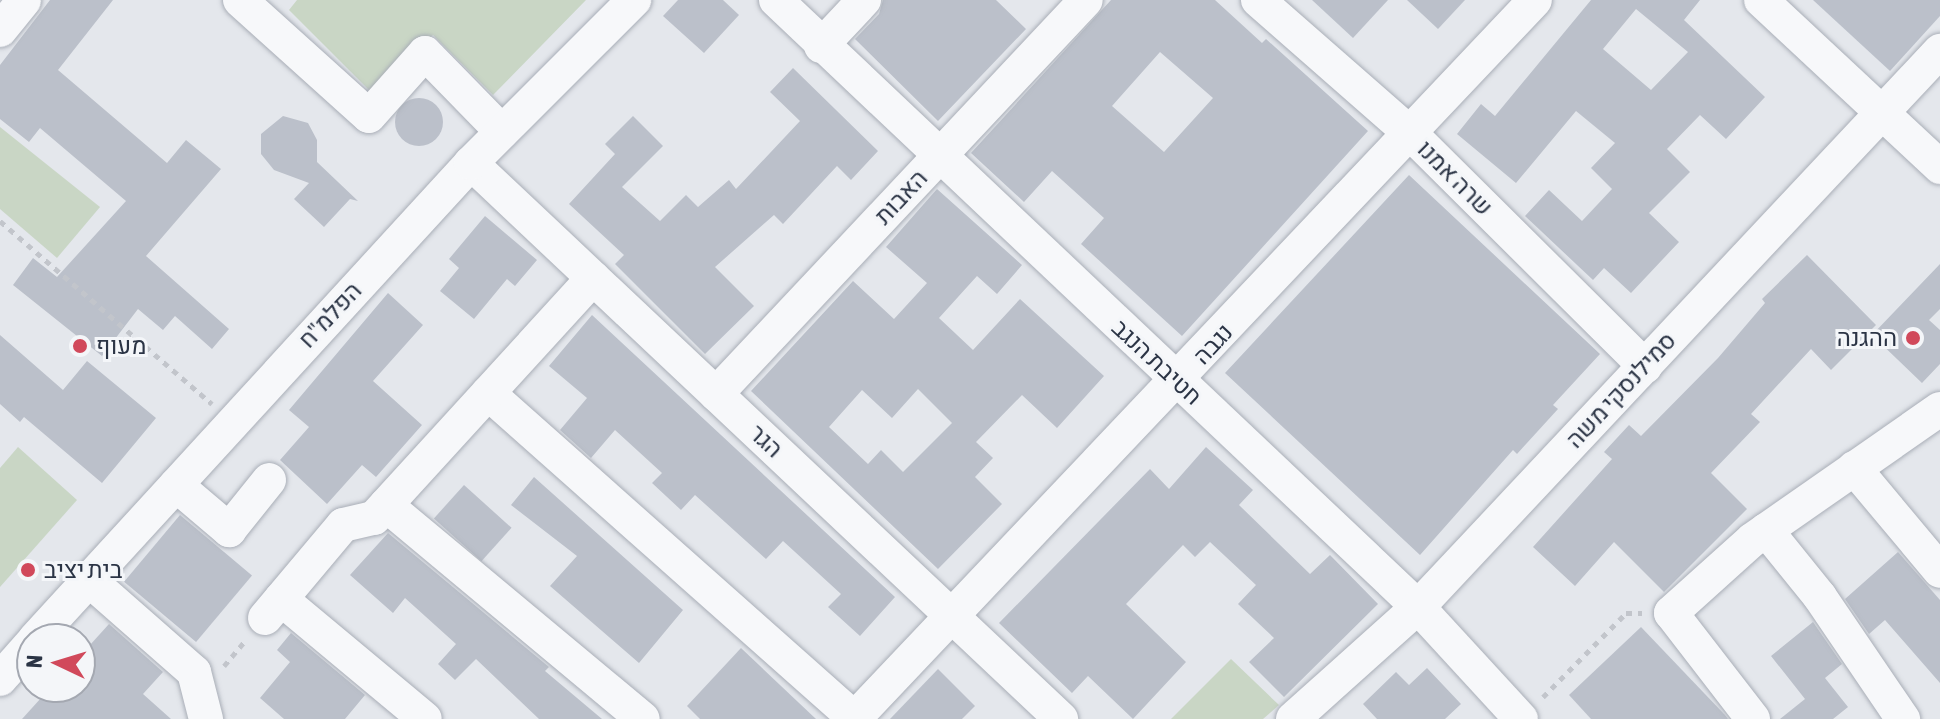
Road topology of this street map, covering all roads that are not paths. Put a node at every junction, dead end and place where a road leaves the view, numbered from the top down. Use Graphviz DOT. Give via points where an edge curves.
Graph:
graph roads {
  1 [pos="24,0"];
  2 [pos="240,0"];
  3 [pos="634,0"];
  4 [pos="864,0"];
  5 [pos="1086,0"];
  6 [pos="1258,0"];
  7 [pos="1535,0"];
  8 [pos="1761,0"];
  9 [pos="775,4"];
  10 [pos="0,30"];
  11 [pos="821,46"];
  12 [pos="1940,51"];
  13 [pos="1882,112"];
  14 [pos="502,132"];
  15 [pos="1411,134"];
  16 [pos="939,157"];
  17 [pos="471,163"];
  18 [pos="1940,167"];
  19 [pos="593,278"];
  20 [pos="1645,366"];
  21 [pos="1178,382"];
  22 [pos="488,393"];
  23 [pos="716,394"];
  24 [pos="1940,409"];
  25 [pos="1854,468"];
  26 [pos="269,480"];
  27 [pos="176,485"];
  28 [pos="386,505"];
  29 [pos="1766,530"];
  30 [pos="1940,571"];
  31 [pos="88,579"];
  32 [pos="1418,607"];
  33 [pos="952,617"];
  34 [pos="50,623"];
  35 [pos="16,661"];
  36 [pos="0,679"];
  37 [pos="203,707"];
  38 [pos="1301,717"];
  39 [pos="425,719"];
  40 [pos="643,719"];
  41 [pos="854,719"];
  42 [pos="1061,719"];
  43 [pos="1521,719"];
  44 [pos="1753,719"];
  45 [pos="1903,719"];
  1 -- 10 [label="street"];
  2 -- 14 [label="street" via="369,116 425,53"];
  3 -- 14 [label="street, הפלמ\"ח"];
  4 -- 11 [label="street"];
  5 -- 16 [label="street, האבות"];
  6 -- 15 [label="street, שרה אמנו"];
  7 -- 15 [label="street, נגבה"];
  8 -- 13 [label="street"];
  9 -- 11 [label="street, חטיבת הנגב"];
  11 -- 16 [label="street, חטיבת הנגב"];
  12 -- 13 [label="street, סמילנסקי משה"];
  13 -- 18 [label="street"];
  13 -- 20 [label="street, סמילנסקי משה"];
  14 -- 17 [label="street, הפלמ\"ח"];
  15 -- 20 [label="street, שרה אמנו"];
  15 -- 21 [label="street, נגבה"];
  16 -- 21 [label="street, חטיבת הנגב"];
  16 -- 23 [label="street, האבות"];
  17 -- 19 [label="street, הגר"];
  17 -- 27 [label="street, הפלמ\"ח"];
  19 -- 22 [label="street"];
  19 -- 23 [label="street, הגר"];
  20 -- 32 [label="street, סמילנסקי משה"];
  21 -- 32 [label="street, חטיבת הנגב"];
  21 -- 33 [label="street, נגבה"];
  22 -- 28 [label="street"];
  22 -- 41 [label="street"];
  23 -- 33 [label="street, הגר"];
  24 -- 25 [label="street"];
  25 -- 29 [label="street"];
  25 -- 30 [label="street"];
  26 -- 27 [label="street" via="229,530"];
  27 -- 31 [label="street, הפלמ\"ח"];
  28 -- 39 [label="street" via="374,518 343,525 273,608"];
  28 -- 40 [label="street"];
  29 -- 44 [label="street" via="1671,613"];
  29 -- 45 [label="street" via="1820,597"];
  31 -- 34 [label="street, הפלמ\"ח"];
  31 -- 37 [label="street" via="194,672"];
  32 -- 38 [label="street, סמילנסקי משה"];
  32 -- 43 [label="street, חטיבת הנגב"];
  33 -- 41 [label="street, נגבה"];
  33 -- 42 [label="street, הגר"];
  35 -- 36 [label="street, הפלמ\"ח"];
}
